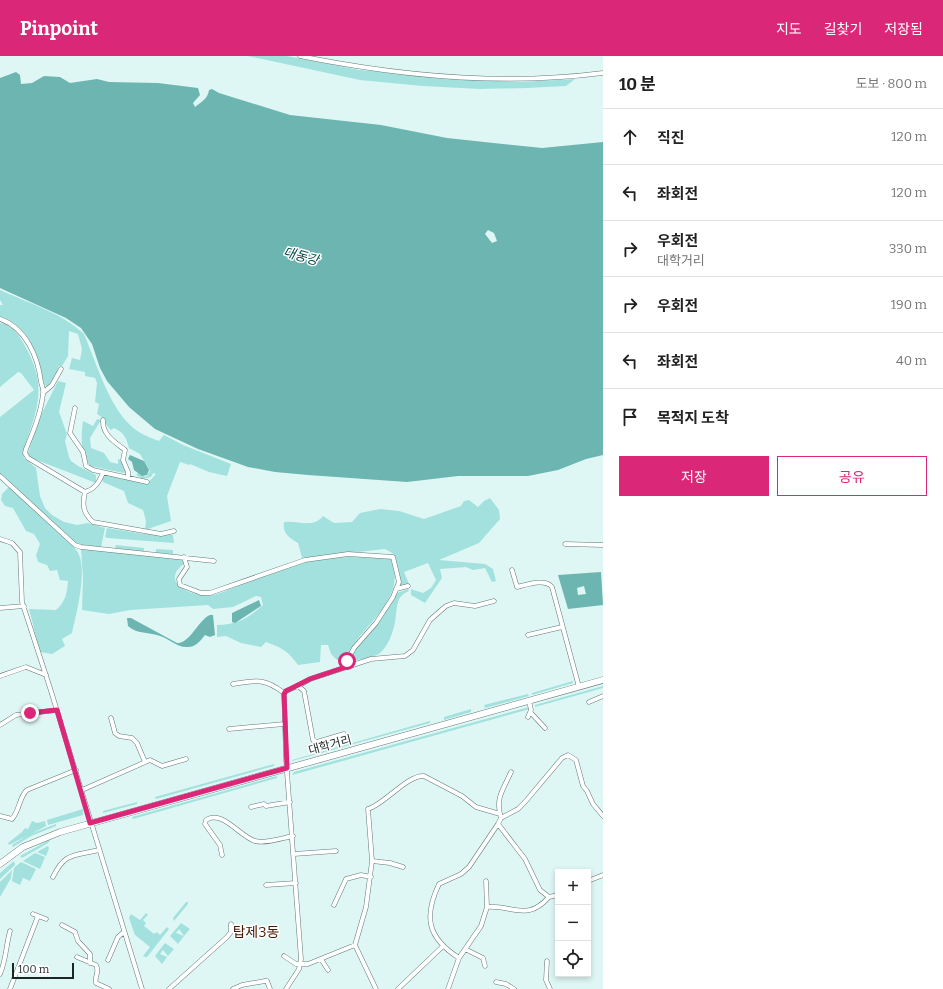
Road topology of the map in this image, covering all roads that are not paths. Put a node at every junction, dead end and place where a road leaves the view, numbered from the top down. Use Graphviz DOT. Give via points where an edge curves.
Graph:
graph roads {
  1 [pos="300,56"];
  2 [pos="603,73"];
  3 [pos="0,319"];
  4 [pos="61,370"];
  5 [pos="44,392"];
  6 [pos="75,408"];
  7 [pos="103,420"];
  8 [pos="103,473"];
  9 [pos="0,476"];
  10 [pos="128,478"];
  11 [pos="147,482"];
  12 [pos="85,492"];
  13 [pos="174,531"];
  14 [pos="0,539"];
  15 [pos="565,544"];
  16 [pos="603,545"];
  17 [pos="184,557"];
  18 [pos="214,561"];
  19 [pos="512,570"];
  20 [pos="408,586"];
  21 [pos="396,589"];
  22 [pos="494,600"];
  23 [pos="24,606"];
  24 [pos="0,608"];
  25 [pos="562,627"];
  26 [pos="528,635"];
  27 [pos="349,666"];
  28 [pos="46,675"];
  29 [pos="0,676"];
  30 [pos="603,680"];
  31 [pos="233,684"];
  32 [pos="298,686"];
  33 [pos="579,687"];
  34 [pos="284,694"];
  35 [pos="603,696"];
  36 [pos="529,701"];
  37 [pos="589,702"];
  38 [pos="57,710"];
  39 [pos="110,718"];
  40 [pos="284,724"];
  41 [pos="0,726"];
  42 [pos="229,728"];
  43 [pos="545,728"];
  44 [pos="344,734"];
  45 [pos="186,759"];
  46 [pos="145,762"];
  47 [pos="287,768"];
  48 [pos="76,770"];
  49 [pos="511,772"];
  50 [pos="82,790"];
  51 [pos="290,802"];
  52 [pos="251,807"];
  53 [pos="0,816"];
  54 [pos="501,816"];
  55 [pos="603,816"];
  56 [pos="90,823"];
  57 [pos="498,824"];
  58 [pos="293,836"];
  59 [pos="99,850"];
  60 [pos="336,851"];
  61 [pos="294,854"];
  62 [pos="222,855"];
  63 [pos="372,861"];
  64 [pos="0,864"];
  65 [pos="403,867"];
  66 [pos="603,875"];
  67 [pos="53,877"];
  68 [pos="371,877"];
  69 [pos="591,880"];
  70 [pos="486,881"];
  71 [pos="296,883"];
  72 [pos="266,885"];
  73 [pos="555,896"];
  74 [pos="549,897"];
  75 [pos="334,905"];
  76 [pos="487,907"];
  77 [pos="33,914"];
  78 [pos="38,916"];
  79 [pos="46,919"];
  80 [pos="231,924"];
  81 [pos="62,925"];
  82 [pos="10,931"];
  83 [pos="124,932"];
  84 [pos="355,945"];
  85 [pos="442,947"];
  86 [pos="465,949"];
  87 [pos="284,956"];
  88 [pos="76,957"];
  89 [pos="458,958"];
  90 [pos="321,959"];
  91 [pos="108,960"];
  92 [pos="547,961"];
  93 [pos="90,962"];
  94 [pos="301,964"];
  95 [pos="485,966"];
  96 [pos="328,970"];
  97 [pos="0,974"];
  98 [pos="496,982"];
  99 [pos="10,989"];
  100 [pos="109,989"];
  101 [pos="142,989"];
  102 [pos="169,989"];
  103 [pos="233,989"];
  104 [pos="270,989"];
  105 [pos="286,989"];
  106 [pos="376,989"];
  107 [pos="398,989"];
  108 [pos="448,989"];
  109 [pos="514,989"];
  110 [pos="550,989"];
  1 -- 2 [label="street" via="374,69 479,78 550,79"];
  3 -- 5 [label="street" via="16,327 25,338 36,359"];
  4 -- 5 [label="street" via="52,385"];
  5 -- 12 [label="street" via="26,456"];
  6 -- 8 [label="street" via="71,435 83,452 86,466"];
  7 -- 10 [label="street" via="106,434 126,450 123,460"];
  8 -- 10 [label="street"];
  8 -- 12 [label="street" via="96,486"];
  9 -- 17 [label="street" via="80,547"];
  10 -- 11 [label="street"];
  12 -- 13 [label="street" via="83,506 93,522 161,534"];
  14 -- 23 [label="street" via="12,543 20,552 21,596"];
  15 -- 16 [label="street"];
  17 -- 18 [label="street"];
  17 -- 21 [label="street" via="187,567 179,578 180,585 201,593 219,591 240,581 305,560 348,554 393,557 399,582"];
  19 -- 25 [label="street" via="517,587 535,583 550,584"];
  20 -- 21 [label="street"];
  21 -- 27 [label="street" via="376,623 354,648 347,661"];
  22 -- 27 [label="street" via="475,606 454,603 446,606 430,620 410,654 406,656 371,658"];
  23 -- 24 [label="street"];
  23 -- 28 [label="street"];
  25 -- 26 [label="street"];
  25 -- 33 [label="street"];
  27 -- 32 [label="street" via="310,679"];
  28 -- 29 [label="street" via="26,667"];
  28 -- 38 [label="street"];
  30 -- 33 [label="main road, 대학거리"];
  31 -- 34 [label="street" via="264,681"];
  32 -- 34 [label="street"];
  32 -- 44 [label="street" via="304,691 312,740 317,742"];
  33 -- 36 [label="main road, 대학거리"];
  34 -- 40 [label="street"];
  35 -- 37 [label="street"];
  36 -- 43 [label="street" via="530,715"];
  36 -- 47 [label="main road, 대학거리"];
  38 -- 41 [label="street" via="16,715"];
  38 -- 48 [label="street"];
  39 -- 46 [label="street" via="115,733 132,738 137,743"];
  40 -- 42 [label="street"];
  40 -- 47 [label="street"];
  45 -- 46 [label="street" via="162,766 150,760"];
  46 -- 50 [label="street"];
  47 -- 51 [label="street"];
  47 -- 56 [label="main road, 대학거리"];
  48 -- 50 [label="street"];
  48 -- 53 [label="street" via="23,793 17,813 12,819"];
  49 -- 54 [label="street" via="499,800 498,809"];
  50 -- 56 [label="street"];
  51 -- 52 [label="street"];
  51 -- 58 [label="street"];
  54 -- 55 [label="street" via="518,809 562,758 568,755 576,760 583,786"];
  54 -- 57 [label="street"];
  54 -- 63 [label="street" via="476,807 462,796 421,776 395,790 375,807 368,809"];
  56 -- 59 [label="street"];
  56 -- 64 [label="main road, 대학거리" via="35,841"];
  57 -- 74 [label="street" via="525,859 540,890"];
  57 -- 85 [label="street" via="469,867 437,887 432,900 430,925"];
  58 -- 61 [label="street"];
  58 -- 62 [label="street" via="256,841 222,819 211,817 205,824 220,845"];
  59 -- 67 [label="street" via="66,859"];
  59 -- 83 [label="street"];
  60 -- 61 [label="street"];
  61 -- 71 [label="street"];
  63 -- 65 [label="street" via="390,862"];
  63 -- 68 [label="street"];
  66 -- 69 [label="street"];
  68 -- 75 [label="street" via="360,875 346,879"];
  68 -- 84 [label="street"];
  70 -- 76 [label="street"];
  71 -- 72 [label="street"];
  71 -- 94 [label="street"];
  73 -- 74 [label="street"];
  74 -- 76 [label="street" via="529,911 517,911 500,906"];
  76 -- 86 [label="street" via="478,933"];
  77 -- 78 [label="street"];
  78 -- 79 [label="street"];
  78 -- 99 [label="street"];
  80 -- 102 [label="street" via="231,932 227,937"];
  81 -- 93 [label="street" via="75,932 78,942 90,954"];
  82 -- 97 [label="street"];
  83 -- 91 [label="street" via="118,937"];
  83 -- 101 [label="street"];
  84 -- 90 [label="street"];
  84 -- 106 [label="street"];
  85 -- 89 [label="street"];
  85 -- 107 [label="street"];
  86 -- 89 [label="street"];
  86 -- 95 [label="street" via="483,958"];
  87 -- 94 [label="street" via="296,964"];
  88 -- 93 [label="street"];
  89 -- 108 [label="street"];
  90 -- 94 [label="street"];
  90 -- 96 [label="street"];
  92 -- 110 [label="street" via="546,980"];
  93 -- 100 [label="street" via="98,968 96,983"];
  94 -- 105 [label="street"];
  98 -- 109 [label="street"];
  103 -- 104 [label="street" via="267,981"];
}
